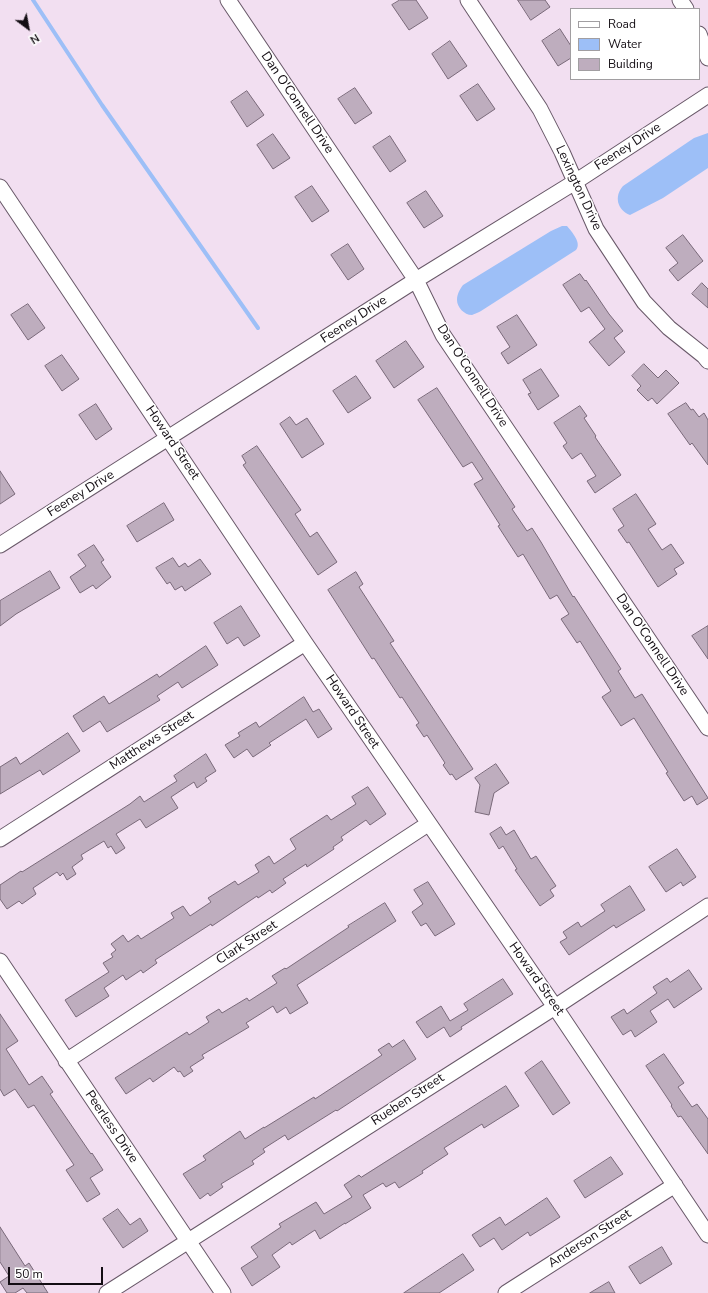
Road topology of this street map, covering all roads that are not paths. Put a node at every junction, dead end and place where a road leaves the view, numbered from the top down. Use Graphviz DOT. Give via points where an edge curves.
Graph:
graph roads {
  1 [pos="228,0"];
  2 [pos="468,0"];
  3 [pos="700,37"];
  4 [pos="708,58"];
  5 [pos="708,95"];
  6 [pos="575,182"];
  7 [pos="0,187"];
  8 [pos="416,280"];
  9 [pos="708,361"];
  10 [pos="169,439"];
  11 [pos="0,545"];
  12 [pos="305,643"];
  13 [pos="708,728"];
  14 [pos="428,824"];
  15 [pos="0,839"];
  16 [pos="708,906"];
  17 [pos="0,961"];
  18 [pos="555,1007"];
  19 [pos="66,1061"];
  20 [pos="674,1185"];
  21 [pos="708,1235"];
  22 [pos="188,1241"];
  23 [pos="107,1293"];
  24 [pos="223,1293"];
  25 [pos="506,1293"];
  1 -- 8 [label="street, Dan O'Connell Drive"];
  2 -- 6 [label="street, Lexington Drive" via="540,108"];
  3 -- 4 [label="street"];
  5 -- 6 [label="street, Feeney Drive"];
  6 -- 8 [label="street, Feeney Drive"];
  6 -- 9 [label="street, Lexington Drive" via="596,229 644,302 669,328"];
  7 -- 10 [label="street, Howard Street"];
  8 -- 10 [label="street, Feeney Drive"];
  8 -- 13 [label="street, Dan O'Connell Drive" via="442,335"];
  10 -- 11 [label="street, Feeney Drive"];
  10 -- 12 [label="street, Howard Street"];
  12 -- 14 [label="street, Howard Street"];
  12 -- 15 [label="street, Matthews Street"];
  14 -- 18 [label="street, Howard Street"];
  14 -- 19 [label="street, Clark Street"];
  16 -- 18 [label="street, Rueben Street"];
  17 -- 19 [label="street, Peerless Drive"];
  18 -- 20 [label="street, Howard Street"];
  18 -- 22 [label="street, Rueben Street"];
  19 -- 22 [label="street, Peerless Drive"];
  20 -- 21 [label="street, Howard Street"];
  20 -- 25 [label="street, Anderson Street"];
  22 -- 23 [label="street, Rueben Street"];
  22 -- 24 [label="street, Peerless Drive"];
}
